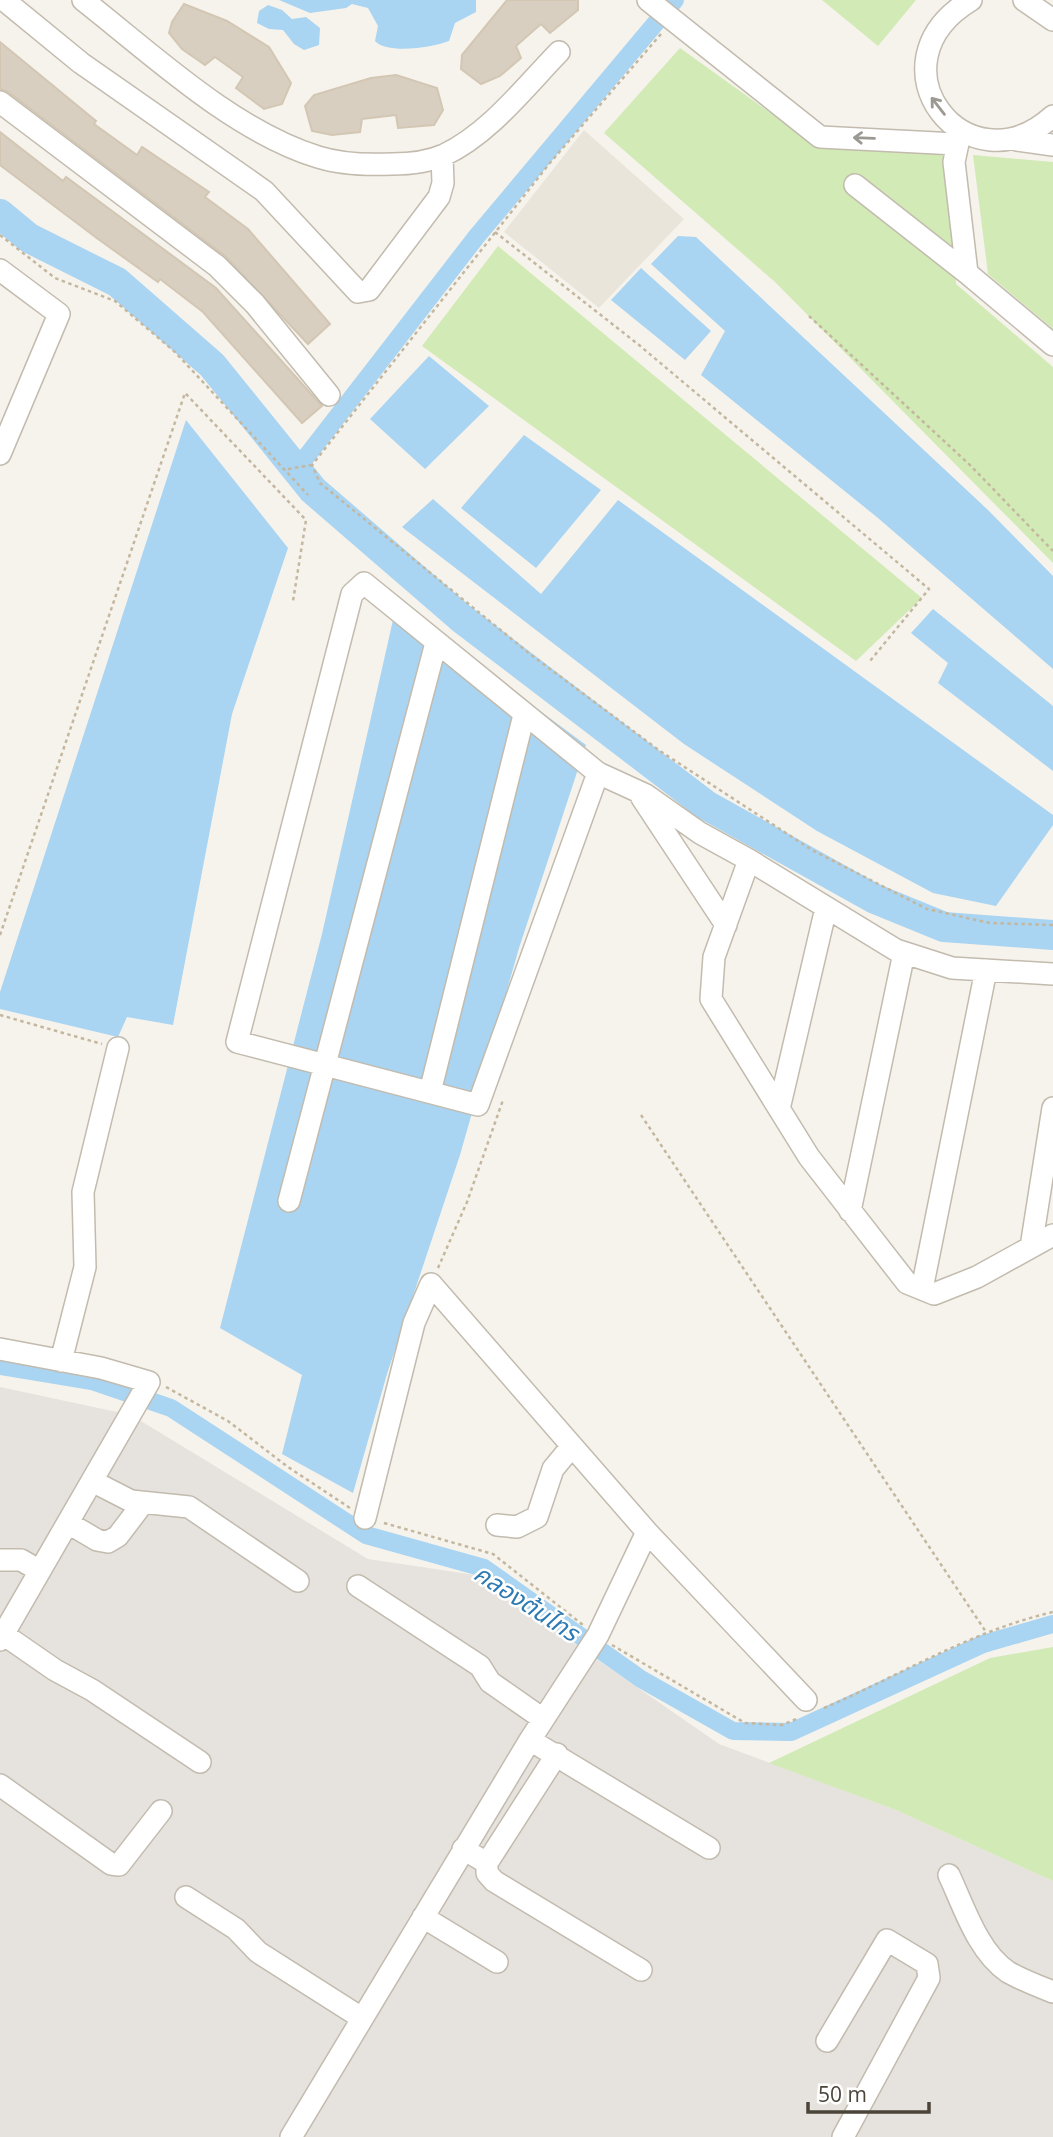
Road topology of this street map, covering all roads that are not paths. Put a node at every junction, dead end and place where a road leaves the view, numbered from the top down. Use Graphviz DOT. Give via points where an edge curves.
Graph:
graph roads {
  1 [pos="4,0"];
  2 [pos="83,0"];
  3 [pos="648,0"];
  4 [pos="971,0"];
  5 [pos="1024,0"];
  6 [pos="1053,20"];
  7 [pos="559,52"];
  8 [pos="0,102"];
  9 [pos="1053,116"];
  10 [pos="959,137"];
  11 [pos="1016,139"];
  12 [pos="1053,145"];
  13 [pos="442,156"];
  14 [pos="855,185"];
  15 [pos="0,270"];
  16 [pos="967,273"];
  17 [pos="1053,345"];
  18 [pos="329,395"];
  19 [pos="0,454"];
  20 [pos="436,643"];
  21 [pos="524,715"];
  22 [pos="598,773"];
  23 [pos="638,791"];
  24 [pos="749,860"];
  25 [pos="826,908"];
  26 [pos="726,925"];
  27 [pos="904,953"];
  28 [pos="986,970"];
  29 [pos="1053,974"];
  30 [pos="118,1048"];
  31 [pos="326,1065"];
  32 [pos="430,1092"];
  33 [pos="779,1108"];
  34 [pos="1053,1108"];
  35 [pos="289,1201"];
  36 [pos="850,1211"];
  37 [pos="1053,1236"];
  38 [pos="1031,1247"];
  39 [pos="922,1289"];
  40 [pos="0,1349"];
  41 [pos="61,1361"];
  42 [pos="572,1446"];
  43 [pos="92,1481"];
  44 [pos="143,1503"];
  45 [pos="365,1518"];
  46 [pos="68,1523"];
  47 [pos="497,1525"];
  48 [pos="647,1532"];
  49 [pos="0,1560"];
  50 [pos="40,1571"];
  51 [pos="298,1581"];
  52 [pos="358,1586"];
  53 [pos="2,1637"];
  54 [pos="809,1709"];
  55 [pos="543,1719"];
  56 [pos="530,1740"];
  57 [pos="557,1754"];
  58 [pos="200,1762"];
  59 [pos="0,1785"];
  60 [pos="161,1811"];
  61 [pos="709,1848"];
  62 [pos="463,1849"];
  63 [pos="487,1863"];
  64 [pos="949,1875"];
  65 [pos="187,1897"];
  66 [pos="423,1917"];
  67 [pos="498,1962"];
  68 [pos="640,1970"];
  69 [pos="1053,1992"];
  70 [pos="360,2018"];
  71 [pos="827,2041"];
  72 [pos="290,2137"];
  73 [pos="843,2137"];
  1 -- 13 [label="street" via="81,63 264,191 358,292 369,290 439,197"];
  2 -- 13 [label="street" via="199,90 276,139 319,158 373,165"];
  10 -- 3 [label="street, one-way" via="820,137"];
  10 -- 4 [label="street, one-way" via="934,105 926,82 926,56 934,33 950,13"];
  5 -- 6 [label="street"];
  7 -- 13 [label="street" via="468,141"];
  8 -- 18 [label="street" via="217,267 255,304"];
  9 -- 11 [label="street" via="1038,130"];
  10 -- 11 [label="street" via="993,142"];
  10 -- 16 [label="street" via="954,162"];
  11 -- 12 [label="street"];
  14 -- 16 [label="street"];
  15 -- 19 [label="street" via="60,314"];
  16 -- 17 [label="street"];
  20 -- 21 [label="street"];
  20 -- 31 [label="street"];
  20 -- 31 [label="street" via="364,583 352,594 237,1042"];
  21 -- 22 [label="street"];
  21 -- 32 [label="street"];
  22 -- 23 [label="street"];
  22 -- 32 [label="street" via="478,1105"];
  23 -- 24 [label="street"];
  23 -- 26 [label="street"];
  24 -- 25 [label="street"];
  24 -- 26 [label="street"];
  25 -- 27 [label="street"];
  25 -- 33 [label="street"];
  26 -- 33 [label="street" via="714,957 710,999"];
  27 -- 28 [label="street" via="952,968"];
  27 -- 36 [label="street"];
  28 -- 29 [label="street"];
  28 -- 39 [label="street"];
  30 -- 41 [label="street" via="83,1192 85,1267"];
  31 -- 32 [label="street"];
  31 -- 35 [label="street"];
  33 -- 36 [label="street"];
  34 -- 38 [label="street"];
  36 -- 39 [label="street" via="907,1283"];
  37 -- 38 [label="street"];
  38 -- 39 [label="street" via="934,1294"];
  40 -- 41 [label="street"];
  41 -- 43 [label="street" via="148,1382"];
  42 -- 45 [label="street" via="431,1284 414,1323"];
  42 -- 47 [label="street" via="554,1469 537,1517 517,1527"];
  42 -- 48 [label="street"];
  43 -- 44 [label="street"];
  43 -- 46 [label="street"];
  44 -- 46 [label="street" via="108,1542 97,1541"];
  44 -- 51 [label="street" via="189,1507"];
  46 -- 50 [label="street"];
  48 -- 54 [label="street"];
  48 -- 55 [label="street" via="593,1642"];
  49 -- 50 [label="street" via="15,1558"];
  50 -- 53 [label="street"];
  52 -- 55 [label="street" via="480,1666 490,1682"];
  53 -- 58 [label="street"];
  55 -- 56 [label="street"];
  56 -- 57 [label="street"];
  56 -- 62 [label="street"];
  57 -- 61 [label="street"];
  57 -- 63 [label="street"];
  59 -- 60 [label="street" via="111,1864 119,1864"];
  62 -- 63 [label="street"];
  62 -- 66 [label="street"];
  63 -- 68 [label="street" via="487,1873 494,1881"];
  64 -- 69 [label="street" via="996,1962"];
  65 -- 70 [label="street" via="236,1929 258,1952"];
  66 -- 67 [label="street"];
  66 -- 70 [label="street"];
  70 -- 72 [label="street"];
  71 -- 73 [label="street" via="887,1940 927,1964 929,1978"];
}
